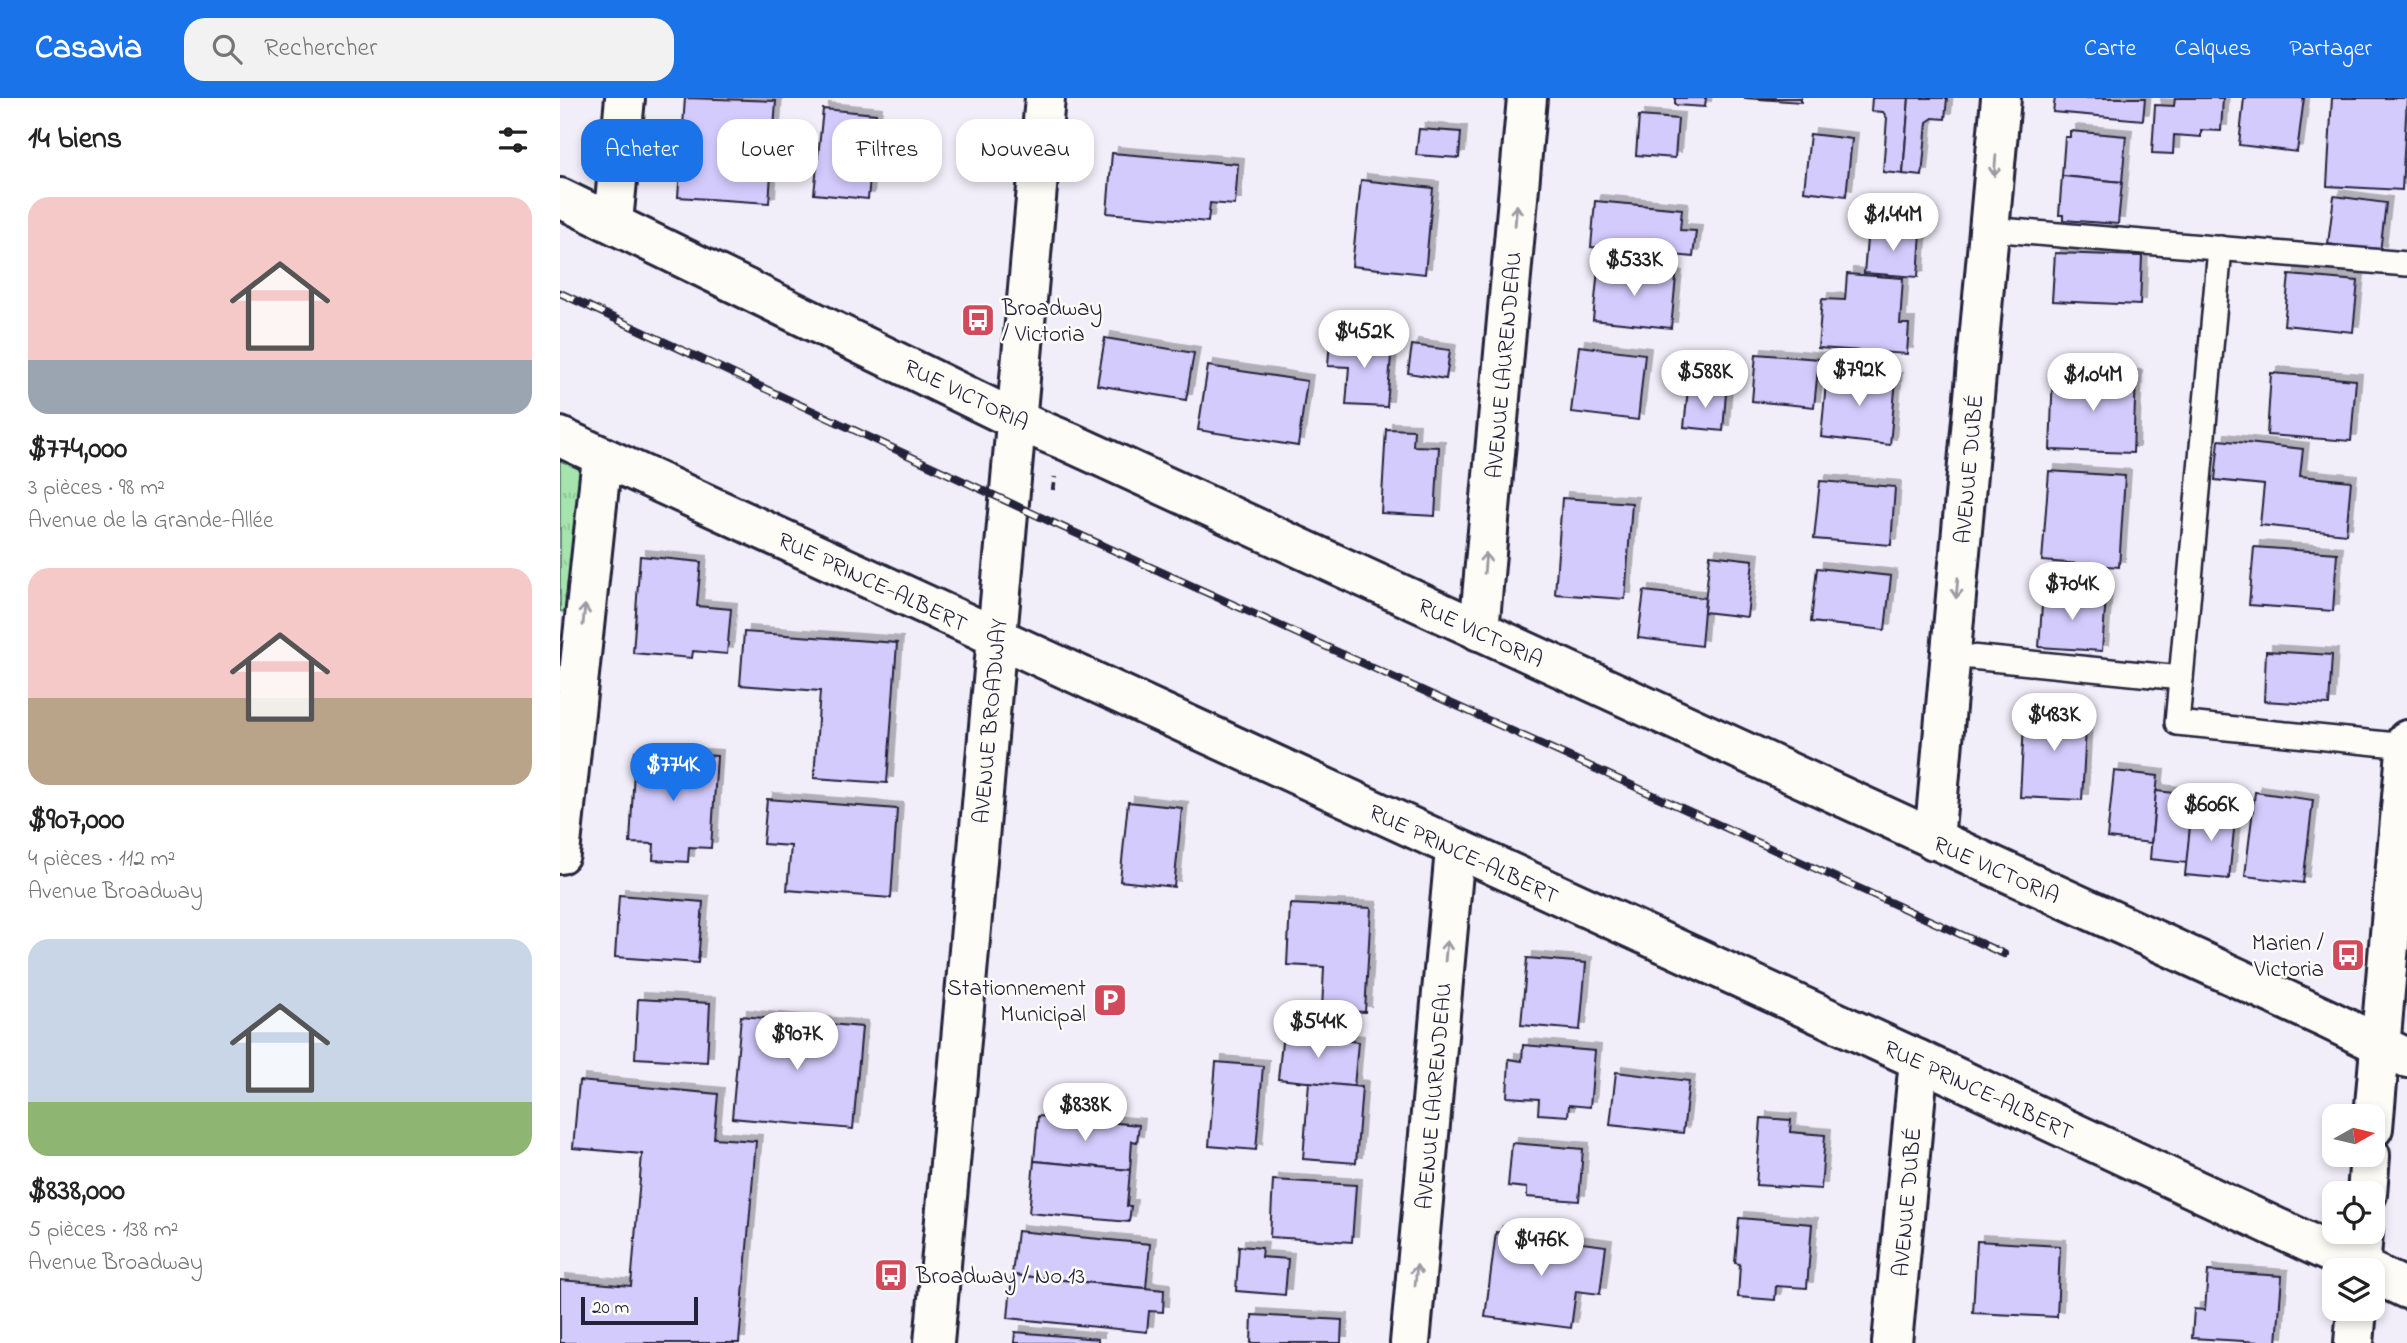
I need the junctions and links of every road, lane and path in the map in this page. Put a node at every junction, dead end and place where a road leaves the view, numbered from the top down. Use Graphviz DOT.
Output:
graph roads {
  1 [pos="625,98"];
  2 [pos="1045,98"];
  3 [pos="1527,98"];
  4 [pos="2001,98"];
  5 [pos="560,198"];
  6 [pos="613,222"];
  7 [pos="1989,229"];
  8 [pos="2220,248"];
  9 [pos="2407,264"];
  10 [pos="1016,420"];
  11 [pos="560,437"];
  12 [pos="602,457"];
  13 [pos="1479,631"];
  14 [pos="997,638"];
  15 [pos="1951,655"];
  16 [pos="2181,678"];
  17 [pos="2407,740"];
  18 [pos="2406,746"];
  19 [pos="1934,840"];
  20 [pos="1455,850"];
  21 [pos="560,854"];
  22 [pos="2393,1052"];
  23 [pos="1919,1060"];
  24 [pos="2379,1104"];
  25 [pos="2354,1258"];
  26 [pos="2385,1275"];
  27 [pos="2407,1289"];
  28 [pos="2356,1321"];
  29 [pos="934,1343"];
  30 [pos="1410,1343"];
  31 [pos="1892,1343"];
  32 [pos="2354,1343"];
  1 -- 6 [label="street"];
  2 -- 10 [label="street, AVENUE BROADWAY"];
  13 -- 3 [label="street, AVENUE LAURENDEAU, one-way"];
  4 -- 7 [label="street, AVENUE DUBÉ, one-way"];
  5 -- 6 [label="street, RUE VICTORIA"];
  6 -- 10 [label="street, RUE VICTORIA"];
  7 -- 8 [label="lane"];
  7 -- 15 [label="street, AVENUE DUBÉ, one-way"];
  8 -- 9 [label="lane"];
  8 -- 16 [label="lane"];
  10 -- 13 [label="street, RUE VICTORIA"];
  10 -- 14 [label="street, AVENUE BROADWAY"];
  11 -- 12 [label="street, RUE PRINCE-ALBERT"];
  12 -- 14 [label="street, RUE PRINCE-ALBERT"];
  21 -- 12 [label="street, one-way"];
  13 -- 19 [label="street, RUE VICTORIA"];
  14 -- 20 [label="street, RUE PRINCE-ALBERT"];
  14 -- 29 [label="street, AVENUE BROADWAY"];
  15 -- 16 [label="lane"];
  15 -- 19 [label="street, AVENUE DUBÉ"];
  16 -- 18 [label="lane"];
  17 -- 18 [label="street"];
  18 -- 22 [label="street"];
  19 -- 22 [label="street, RUE VICTORIA"];
  20 -- 23 [label="street, RUE PRINCE-ALBERT"];
  30 -- 20 [label="street, AVENUE LAURENDEAU, one-way"];
  22 -- 24 [label="street"];
  23 -- 25 [label="street, RUE PRINCE-ALBERT"];
  23 -- 31 [label="street, AVENUE DUBÉ"];
  26 -- 27 [label="street, RUE PRINCE-ALBERT"];
  28 -- 32 [label="street"];
}
